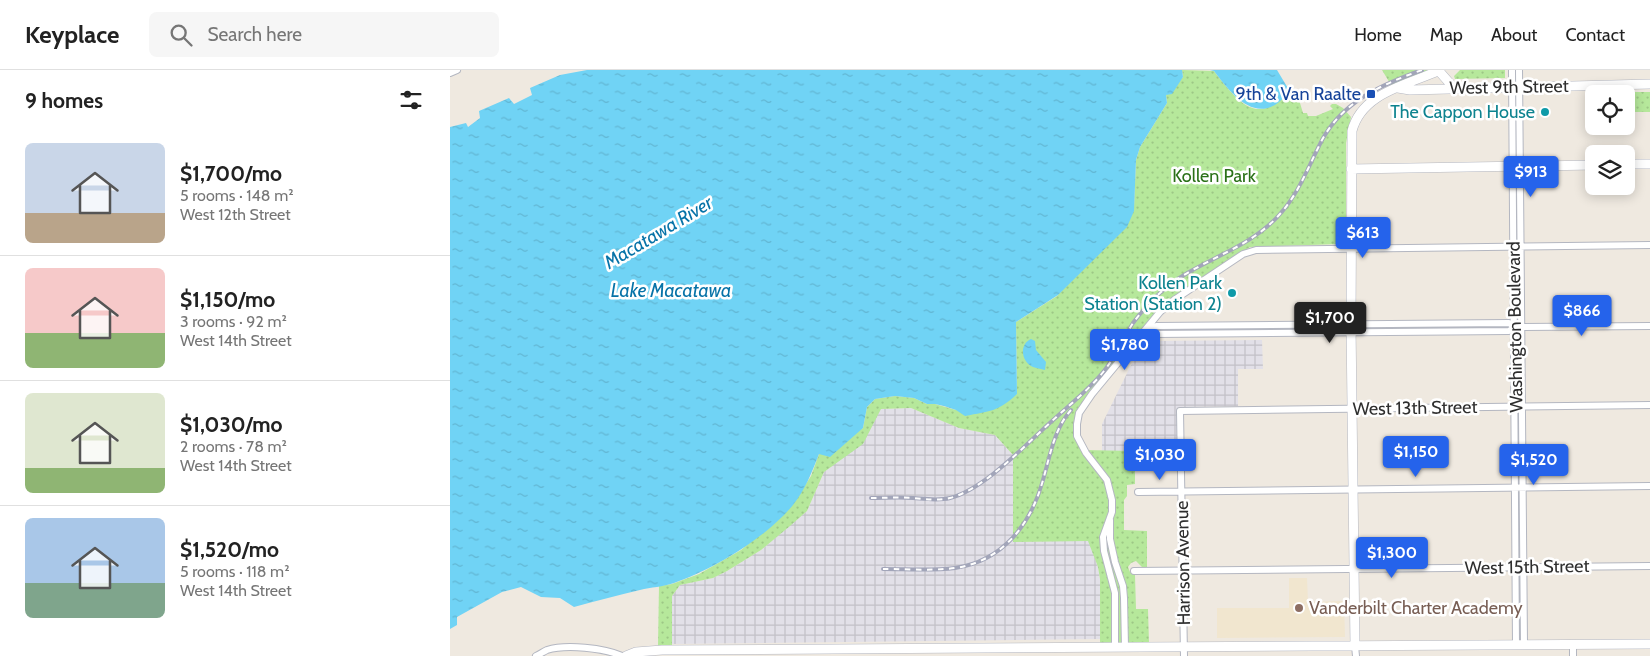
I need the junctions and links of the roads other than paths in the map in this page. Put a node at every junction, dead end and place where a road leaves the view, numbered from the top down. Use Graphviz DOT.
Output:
graph roads {
  1 [pos="458,70"];
  2 [pos="1512,70"];
  3 [pos="1519,70"];
  4 [pos="1444,72"];
  5 [pos="450,73"];
  6 [pos="1650,84"];
  7 [pos="1516,86"];
  8 [pos="1398,88"];
  9 [pos="1453,88"];
  10 [pos="1585,164"];
  11 [pos="1635,164"];
  12 [pos="1650,164"];
  13 [pos="1516,166"];
  14 [pos="1351,169"];
  15 [pos="1650,245"];
  16 [pos="1517,246"];
  17 [pos="1351,248"];
  18 [pos="1650,326"];
  19 [pos="1515,327"];
  20 [pos="1522,327"];
  21 [pos="1146,329"];
  22 [pos="1351,329"];
  23 [pos="1650,405"];
  24 [pos="1519,407"];
  25 [pos="1353,409"];
  26 [pos="1180,411"];
  27 [pos="1650,486"];
  28 [pos="1516,487"];
  29 [pos="1523,487"];
  30 [pos="1354,489"];
  31 [pos="1182,491"];
  32 [pos="1138,492"];
  33 [pos="1110,519"];
  34 [pos="1650,566"];
  35 [pos="1520,567"];
  36 [pos="1354,569"];
  37 [pos="1134,571"];
  38 [pos="1183,571"];
  39 [pos="1650,644"];
  40 [pos="1520,645"];
  41 [pos="1573,645"];
  42 [pos="1183,646"];
  43 [pos="1115,647"];
  44 [pos="1125,647"];
  45 [pos="1356,651"];
  46 [pos="928,652"];
  47 [pos="1019,652"];
  48 [pos="776,653"];
  49 [pos="536,656"];
  50 [pos="622,656"];
  51 [pos="626,656"];
  52 [pos="1184,656"];
  53 [pos="1573,656"];
  1 -- 5 [label="street"];
  2 -- 7 [label="street, Washington Boulevard"];
  3 -- 7 [label="street, Washington Boulevard"];
  4 -- 8 [label="street"];
  4 -- 9 [label="street"];
  6 -- 7 [label="street, West 9th Street"];
  7 -- 9 [label="street, West 9th Street"];
  7 -- 13 [label="street, Washington Boulevard"];
  8 -- 9 [label="street, West 9th Street"];
  8 -- 14 [label="street"];
  10 -- 13 [label="street"];
  11 -- 12 [label="street"];
  13 -- 14 [label="street"];
  13 -- 16 [label="street, Washington Boulevard"];
  14 -- 17 [label="street"];
  15 -- 16 [label="street"];
  16 -- 17 [label="street"];
  16 -- 19 [label="street, Washington Boulevard"];
  16 -- 20 [label="street, Washington Boulevard"];
  17 -- 21 [label="street"];
  17 -- 22 [label="street"];
  18 -- 20 [label="street"];
  19 -- 20 [label="street"];
  19 -- 22 [label="street"];
  19 -- 24 [label="street, Washington Boulevard"];
  20 -- 24 [label="street, Washington Boulevard"];
  21 -- 22 [label="street"];
  21 -- 33 [label="street"];
  22 -- 25 [label="street"];
  23 -- 24 [label="street, West 13th Street"];
  24 -- 25 [label="street, West 13th Street"];
  24 -- 28 [label="street, Washington Boulevard"];
  24 -- 29 [label="street, Washington Boulevard"];
  25 -- 26 [label="street, West 13th Street"];
  25 -- 30 [label="street"];
  26 -- 31 [label="street, Harrison Avenue"];
  27 -- 29 [label="street"];
  28 -- 29 [label="street"];
  28 -- 30 [label="street"];
  28 -- 35 [label="street, Washington Boulevard"];
  29 -- 35 [label="street, Washington Boulevard"];
  30 -- 31 [label="street"];
  30 -- 36 [label="street"];
  31 -- 32 [label="street"];
  31 -- 38 [label="street, Harrison Avenue"];
  33 -- 43 [label="street"];
  33 -- 44 [label="street"];
  34 -- 35 [label="street, West 15th Street"];
  35 -- 36 [label="street, West 15th Street"];
  35 -- 40 [label="street, Washington Boulevard"];
  36 -- 38 [label="street, West 15th Street"];
  36 -- 45 [label="street"];
  37 -- 38 [label="street, West 15th Street"];
  38 -- 42 [label="street, Harrison Avenue"];
  39 -- 41 [label="street"];
  40 -- 41 [label="street"];
  40 -- 45 [label="street"];
  41 -- 53 [label="street"];
  42 -- 44 [label="street"];
  42 -- 45 [label="street"];
  42 -- 52 [label="street, Harrison Avenue"];
  43 -- 44 [label="street"];
  43 -- 47 [label="street"];
  46 -- 47 [label="street"];
  46 -- 48 [label="street"];
  48 -- 51 [label="street"];
  49 -- 50 [label="street"];
}
